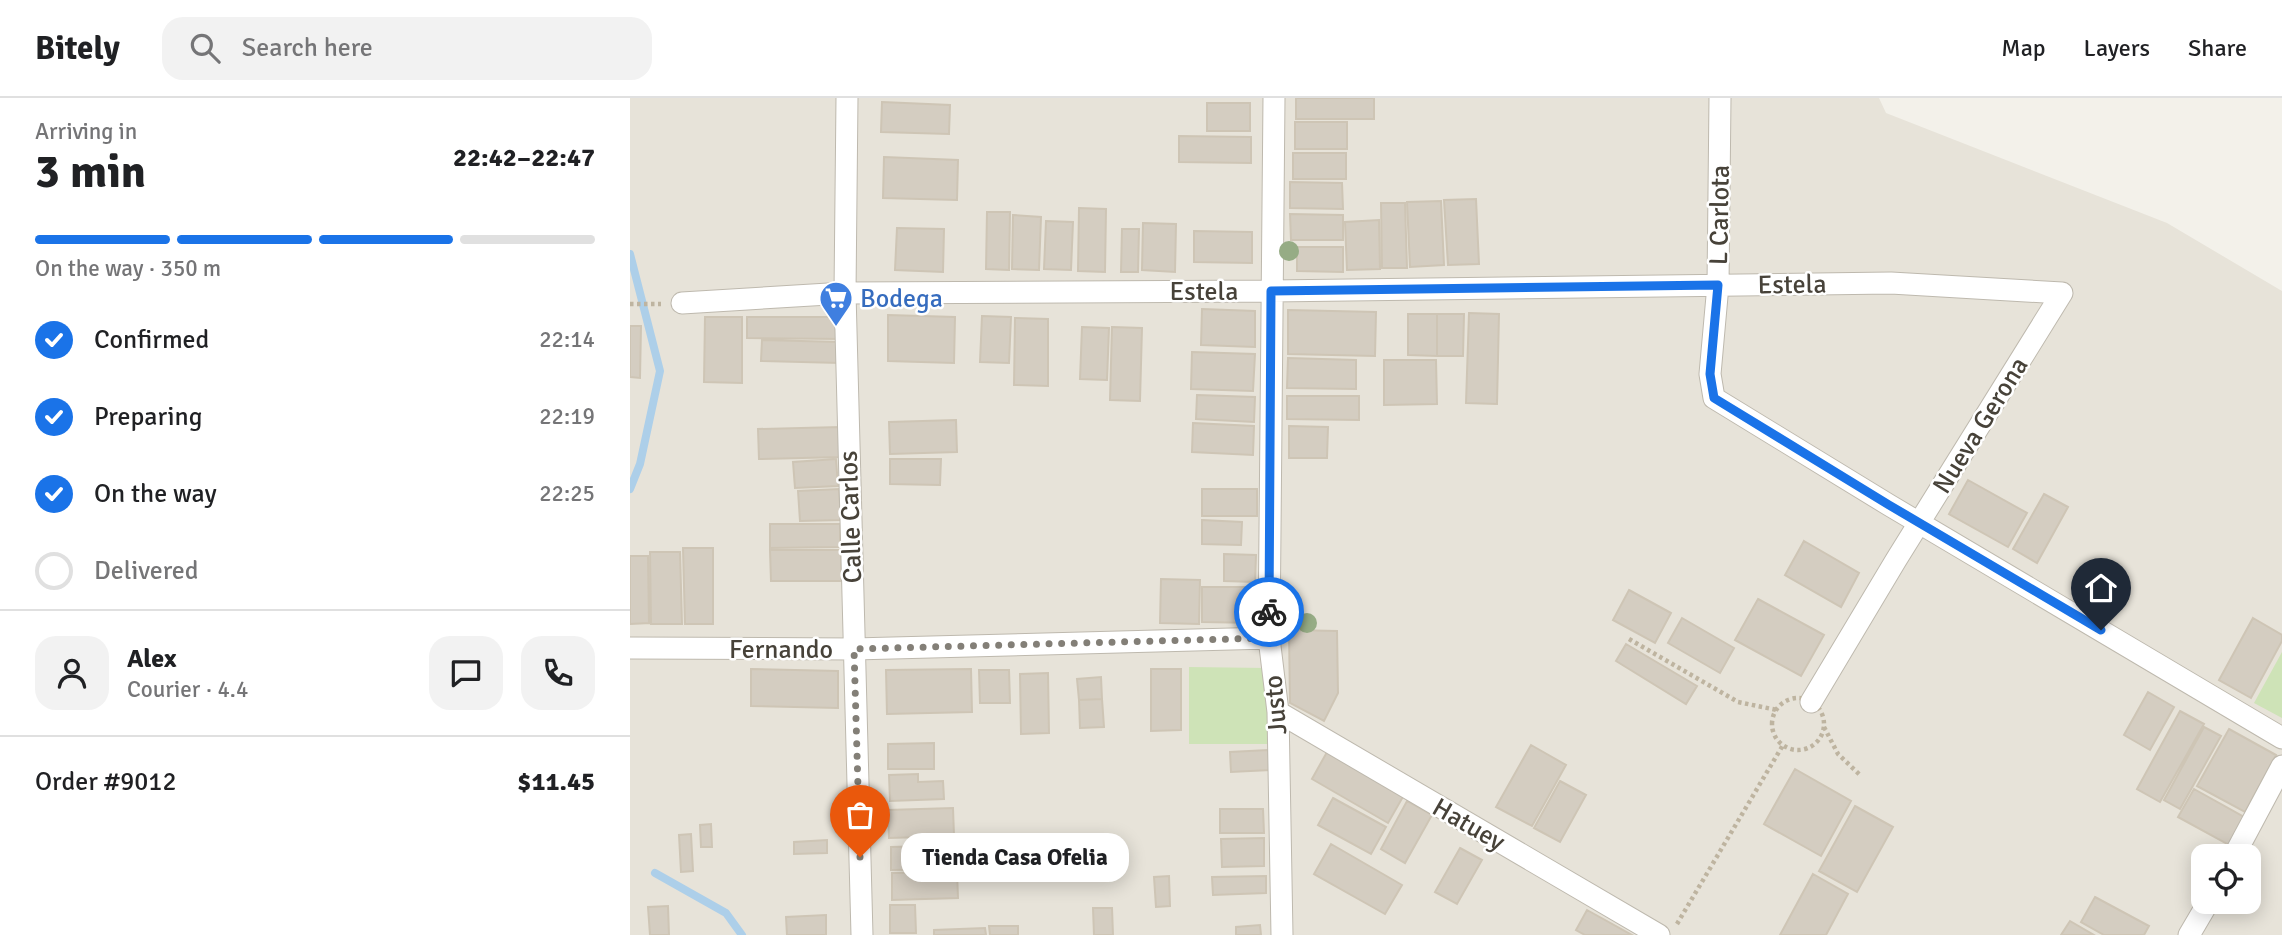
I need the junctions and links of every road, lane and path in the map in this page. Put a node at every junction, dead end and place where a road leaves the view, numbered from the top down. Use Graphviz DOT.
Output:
graph roads {
  1 [pos="847,98"];
  2 [pos="1274,98"];
  3 [pos="1720,98"];
  4 [pos="1718,285"];
  5 [pos="1271,291"];
  6 [pos="845,293"];
  7 [pos="2062,293"];
  8 [pos="682,303"];
  9 [pos="630,304"];
  10 [pos="651,304"];
  11 [pos="1920,522"];
  12 [pos="1269,638"];
  13 [pos="1629,639"];
  14 [pos="630,648"];
  15 [pos="854,649"];
  16 [pos="1811,702"];
  17 [pos="1777,710"];
  18 [pos="1278,712"];
  19 [pos="1823,726"];
  20 [pos="2282,738"];
  21 [pos="1783,745"];
  22 [pos="2282,766"];
  23 [pos="1860,775"];
  24 [pos="2240,844"];
  25 [pos="2201,914"];
  26 [pos="1668,932"];
  27 [pos="862,935"];
  28 [pos="1282,935"];
  29 [pos="2189,935"];
  1 -- 6 [label="street, Calle Carlos"];
  2 -- 5 [label="street, Justo"];
  3 -- 4 [label="street, L Carlota"];
  4 -- 5 [label="street, Estela"];
  4 -- 7 [label="street, Estela"];
  4 -- 11 [label="street, L Carlota"];
  5 -- 6 [label="street, Estela"];
  5 -- 12 [label="street, Justo"];
  6 -- 8 [label="street, Estela"];
  6 -- 15 [label="street, Calle Carlos"];
  7 -- 11 [label="street, Nueva Gerona"];
  9 -- 10 [label="path"];
  11 -- 16 [label="street, Nueva Gerona"];
  11 -- 20 [label="street"];
  12 -- 15 [label="street, Fernando"];
  12 -- 18 [label="street, Justo"];
  13 -- 17 [label="path"];
  14 -- 15 [label="street, Fernando"];
  15 -- 27 [label="street, Calle Carlos"];
  16 -- 17 [label="path"];
  16 -- 19 [label="path"];
  17 -- 21 [label="path"];
  18 -- 26 [label="street, Hatuey"];
  18 -- 28 [label="street, Justo"];
  19 -- 21 [label="path"];
  19 -- 23 [label="path"];
  21 -- 26 [label="path"];
  22 -- 24 [label="street"];
  25 -- 29 [label="street"];
}
